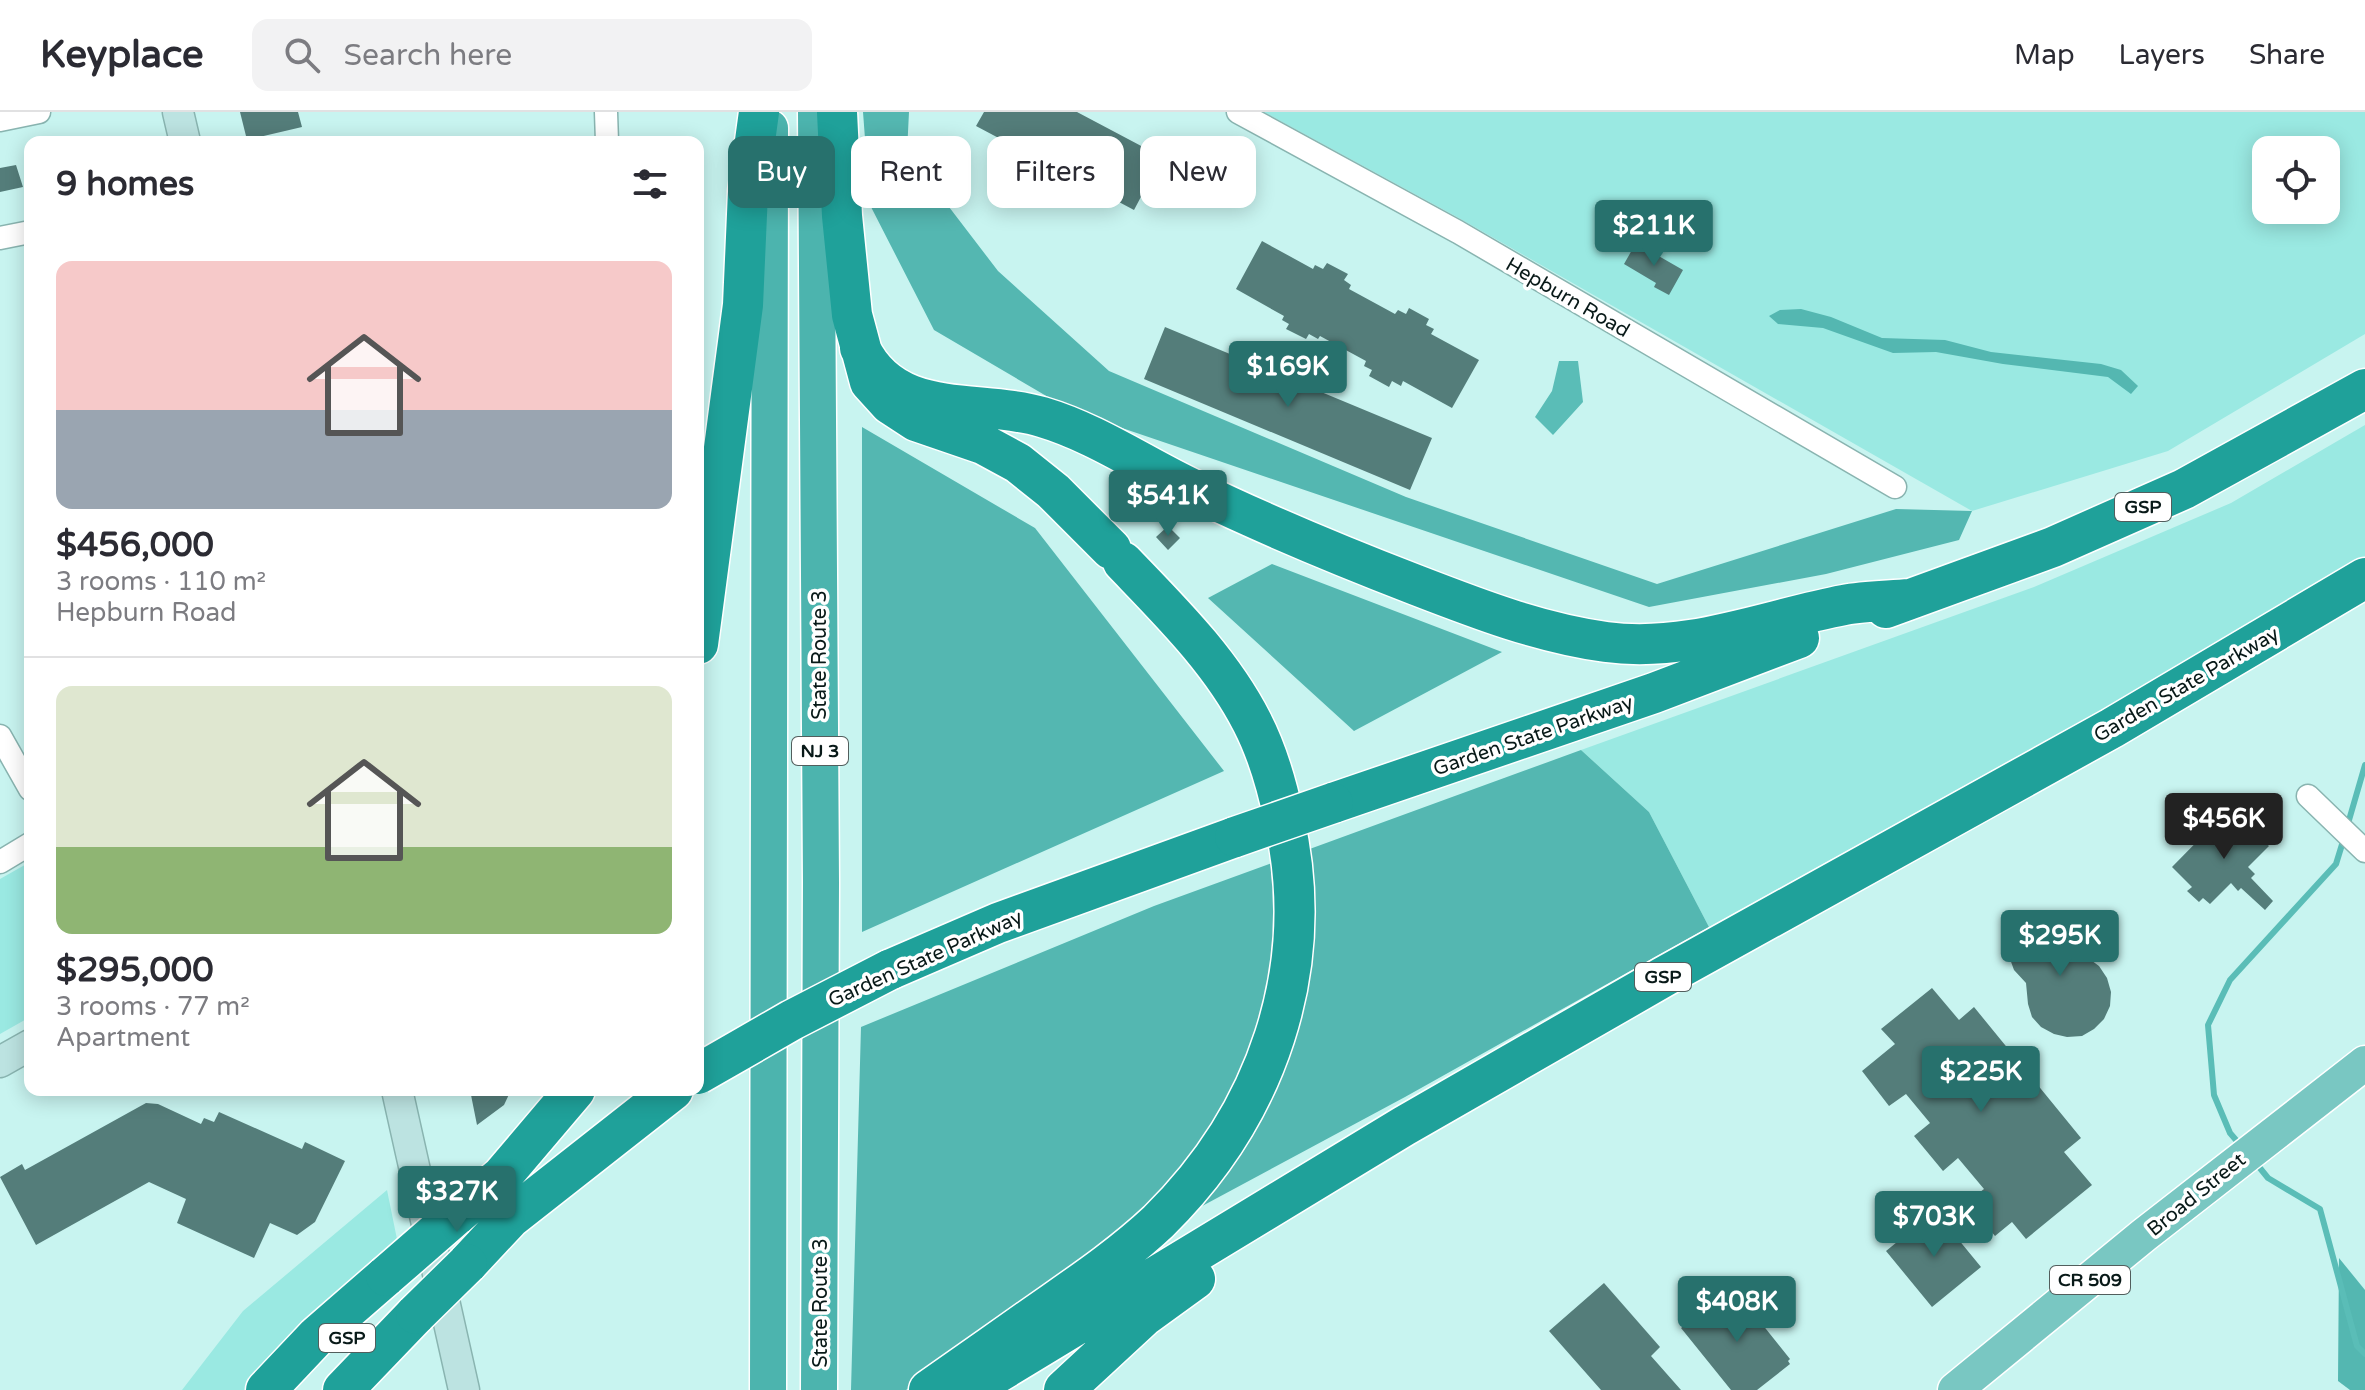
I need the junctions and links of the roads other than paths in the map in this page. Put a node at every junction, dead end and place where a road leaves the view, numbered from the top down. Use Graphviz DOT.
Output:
graph roads {
  1 [pos="39,112"];
  2 [pos="178,112"];
  3 [pos="606,112"];
  4 [pos="759,112"];
  5 [pos="770,112"];
  6 [pos="816,112"];
  7 [pos="837,112"];
  8 [pos="1238,112"];
  9 [pos="0,120"];
  10 [pos="184,136"];
  11 [pos="607,136"];
  12 [pos="24,233"];
  13 [pos="0,238"];
  14 [pos="860,348"];
  15 [pos="2365,389"];
  16 [pos="1895,487"];
  17 [pos="2365,578"];
  18 [pos="704,599"];
  19 [pos="1910,599"];
  20 [pos="0,736"];
  21 [pos="24,778"];
  22 [pos="2308,796"];
  23 [pos="2353,840"];
  24 [pos="24,848"];
  25 [pos="0,862"];
  26 [pos="24,1048"];
  27 [pos="0,1062"];
  28 [pos="2365,1063"];
  29 [pos="704,1071"];
  30 [pos="398,1096"];
  31 [pos="570,1096"];
  32 [pos="664,1096"];
  33 [pos="1452,1098"];
  34 [pos="461,1241"];
  35 [pos="404,1293"];
  36 [pos="266,1390"];
  37 [pos="285,1390"];
  38 [pos="343,1390"];
  39 [pos="464,1390"];
  40 [pos="768,1390"];
  41 [pos="819,1390"];
  42 [pos="929,1390"];
  43 [pos="969,1390"];
  44 [pos="1064,1390"];
  45 [pos="1955,1390"];
  1 -- 9 [label="street"];
  2 -- 10 [label="main road"];
  3 -- 11 [label="street"];
  4 -- 18 [label="highway"];
  5 -- 40 [label="highway, NJ 3"];
  6 -- 41 [label="highway, State Route 3 / NJ 3"];
  7 -- 14 [label="highway"];
  8 -- 16 [label="street, Hepburn Road"];
  12 -- 13 [label="street"];
  14 -- 19 [label="highway"];
  14 -- 42 [label="highway"];
  15 -- 19 [label="highway, Garden State Parkway / GSP"];
  17 -- 33 [label="highway, Garden State Parkway / GSP"];
  19 -- 29 [label="highway, Garden State Parkway / GSP, bridge"];
  20 -- 21 [label="street"];
  22 -- 23 [label="street"];
  24 -- 25 [label="street"];
  26 -- 27 [label="main road"];
  28 -- 45 [label="main road, Broad Street / CR 509"];
  30 -- 39 [label="main road"];
  31 -- 34 [label="highway"];
  32 -- 34 [label="highway, GSP"];
  33 -- 43 [label="highway, Garden State Parkway / GSP"];
  33 -- 44 [label="highway"];
  34 -- 35 [label="highway, GSP"];
  35 -- 36 [label="highway"];
  35 -- 37 [label="highway, GSP"];
  35 -- 38 [label="highway"];
}
